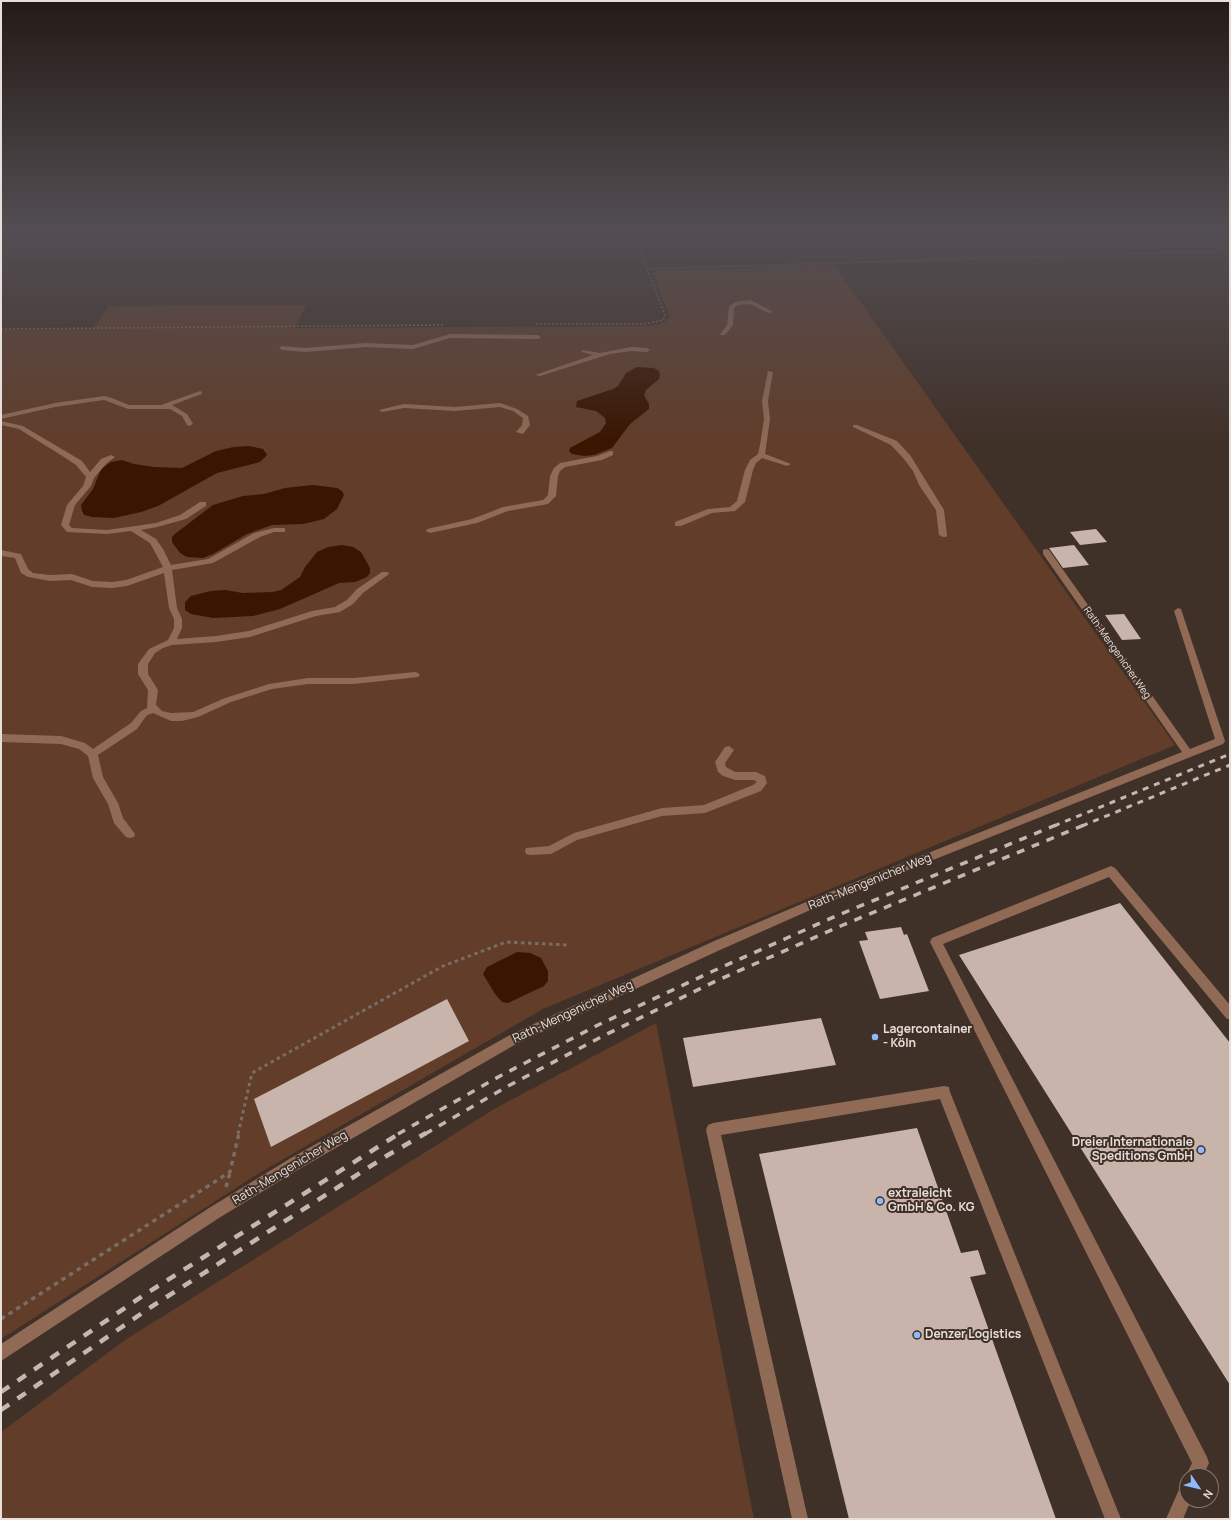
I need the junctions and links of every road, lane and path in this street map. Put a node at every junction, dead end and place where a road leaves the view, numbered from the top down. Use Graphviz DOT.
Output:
graph roads {
  1 [pos="660,302"];
  2 [pos="770,312"];
  3 [pos="663,320"];
  4 [pos="337,326"];
  5 [pos="1,329"];
  6 [pos="723,334"];
  7 [pos="538,337"];
  8 [pos="282,348"];
  9 [pos="648,350"];
  10 [pos="584,351"];
  11 [pos="598,354"];
  12 [pos="770,372"];
  13 [pos="538,375"];
  14 [pos="200,393"];
  15 [pos="164,406"];
  16 [pos="382,410"];
  17 [pos="1,417"];
  18 [pos="1,423"];
  19 [pos="189,424"];
  20 [pos="855,426"];
  21 [pos="520,432"];
  22 [pos="610,453"];
  23 [pos="761,455"];
  24 [pos="111,457"];
  25 [pos="787,464"];
  26 [pos="90,477"];
  27 [pos="203,504"];
  28 [pos="678,524"];
  29 [pos="130,527"];
  30 [pos="282,530"];
  31 [pos="430,531"];
  32 [pos="943,536"];
  33 [pos="1046,552"];
  34 [pos="1,553"];
  35 [pos="168,568"];
  36 [pos="385,574"];
  37 [pos="1178,611"];
  38 [pos="171,642"];
  39 [pos="415,675"];
  40 [pos="153,709"];
  41 [pos="1,738"];
  42 [pos="729,750"];
  43 [pos="1188,753"];
  44 [pos="93,754"];
  45 [pos="130,834"];
  46 [pos="530,851"];
  47 [pos="569,945"];
  48 [pos="1230,1014"];
  49 [pos="1,1319"];
  50 [pos="1,1353"];
  51 [pos="1198,1468"];
  52 [pos="1179,1508"];
  53 [pos="800,1519"];
  54 [pos="1113,1519"];
  55 [pos="1174,1519"];
  1 -- 3 [label="path"];
  2 -- 6 [label="street"];
  4 -- 5 [label="path"];
  7 -- 8 [label="street"];
  9 -- 11 [label="street"];
  10 -- 11 [label="street"];
  11 -- 13 [label="street"];
  12 -- 23 [label="street"];
  14 -- 15 [label="street"];
  15 -- 17 [label="street"];
  15 -- 19 [label="street"];
  16 -- 21 [label="street"];
  18 -- 26 [label="street"];
  20 -- 32 [label="street"];
  22 -- 31 [label="street"];
  23 -- 25 [label="street"];
  23 -- 28 [label="street"];
  24 -- 26 [label="street"];
  26 -- 29 [label="street"];
  27 -- 29 [label="street"];
  29 -- 35 [label="street"];
  30 -- 35 [label="street"];
  33 -- 43 [label="street, Rath-Mengenicher Weg"];
  34 -- 35 [label="street"];
  35 -- 38 [label="street"];
  36 -- 38 [label="street"];
  37 -- 43 [label="street, Rath-Mengenicher Weg"];
  38 -- 40 [label="street"];
  39 -- 40 [label="street"];
  40 -- 44 [label="street"];
  41 -- 44 [label="street"];
  42 -- 46 [label="street"];
  43 -- 50 [label="street, Rath-Mengenicher Weg"];
  44 -- 45 [label="street"];
  47 -- 49 [label="path"];
  48 -- 51 [label="street"];
  52 -- 55 [label="street"];
  53 -- 54 [label="street"];
}
